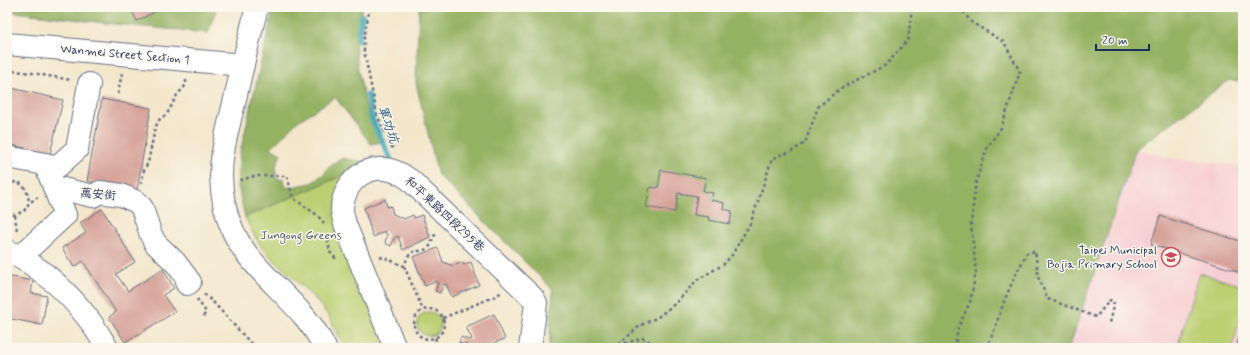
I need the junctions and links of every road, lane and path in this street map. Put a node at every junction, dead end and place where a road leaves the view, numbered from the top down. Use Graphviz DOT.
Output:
graph roads {
  1 [pos="256,7"];
  2 [pos="370,7"];
  3 [pos="912,7"];
  4 [pos="960,7"];
  5 [pos="7,44"];
  6 [pos="243,65"];
  7 [pos="7,70"];
  8 [pos="186,73"];
  9 [pos="89,84"];
  10 [pos="7,157"];
  11 [pos="45,164"];
  12 [pos="402,174"];
  13 [pos="255,176"];
  14 [pos="7,184"];
  15 [pos="54,187"];
  16 [pos="137,202"];
  17 [pos="7,213"];
  18 [pos="452,220"];
  19 [pos="324,224"];
  20 [pos="326,230"];
  21 [pos="327,237"];
  22 [pos="13,253"];
  23 [pos="362,266"];
  24 [pos="404,266"];
  25 [pos="513,279"];
  26 [pos="188,283"];
  27 [pos="423,310"];
  28 [pos="443,318"];
  29 [pos="1109,323"];
  30 [pos="434,338"];
  31 [pos="617,345"];
  32 [pos="107,348"];
  33 [pos="255,348"];
  34 [pos="325,348"];
  35 [pos="395,348"];
  36 [pos="439,348"];
  37 [pos="530,348"];
  38 [pos="614,348"];
  39 [pos="660,348"];
  40 [pos="710,348"];
  41 [pos="742,348"];
  42 [pos="955,348"];
  43 [pos="986,348"];
  1 -- 6 [label="street"];
  2 -- 12 [label="path"];
  3 -- 31 [label="path"];
  4 -- 42 [label="path"];
  5 -- 6 [label="street, Wanmei Street Section 1"];
  6 -- 34 [label="street"];
  7 -- 9 [label="path"];
  8 -- 16 [label="path"];
  9 -- 11 [label="street"];
  10 -- 11 [label="street"];
  11 -- 15 [label="street"];
  12 -- 18 [label="street, 和平東路四段295巷"];
  12 -- 23 [label="street, 和平東路四段295巷"];
  13 -- 19 [label="path"];
  14 -- 17 [label="path"];
  15 -- 16 [label="street, 萬安街"];
  15 -- 22 [label="street"];
  16 -- 26 [label="street"];
  18 -- 24 [label="path"];
  18 -- 25 [label="street, 和平東路四段295巷"];
  20 -- 21 [label="path"];
  22 -- 32 [label="street"];
  23 -- 24 [label="path"];
  23 -- 35 [label="street, 和平東路四段295巷"];
  24 -- 27 [label="path"];
  25 -- 28 [label="path"];
  25 -- 37 [label="street, 和平東路四段295巷"];
  26 -- 33 [label="path"];
  27 -- 28 [label="path"];
  27 -- 30 [label="path"];
  28 -- 30 [label="path"];
  29 -- 43 [label="path"];
  30 -- 36 [label="path"];
  31 -- 38 [label="path"];
  31 -- 39 [label="path"];
  40 -- 41 [label="path"];
}
